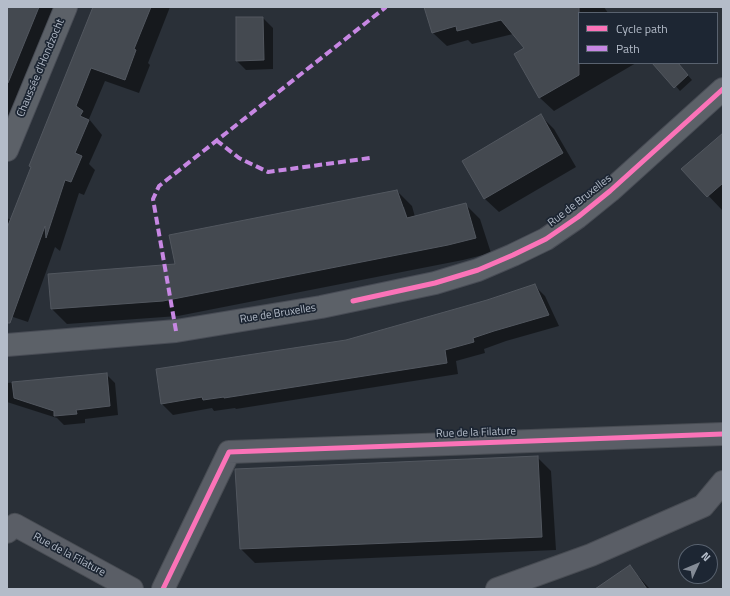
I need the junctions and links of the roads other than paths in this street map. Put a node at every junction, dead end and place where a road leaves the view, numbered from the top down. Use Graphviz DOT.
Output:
graph roads {
  1 [pos="66,7"];
  2 [pos="723,89"];
  3 [pos="7,150"];
  4 [pos="7,345"];
  5 [pos="723,434"];
  6 [pos="723,482"];
  7 [pos="7,532"];
  8 [pos="132,589"];
  9 [pos="163,589"];
  10 [pos="496,589"];
  1 -- 3 [label="main road, Chaussée d'Hondzocht"];
  2 -- 4 [label="main road, Rue de Bruxelles"];
  5 -- 9 [label="street, Rue de la Filature"];
  6 -- 10 [label="street"];
  7 -- 8 [label="street, Rue de la Filature"];
}
